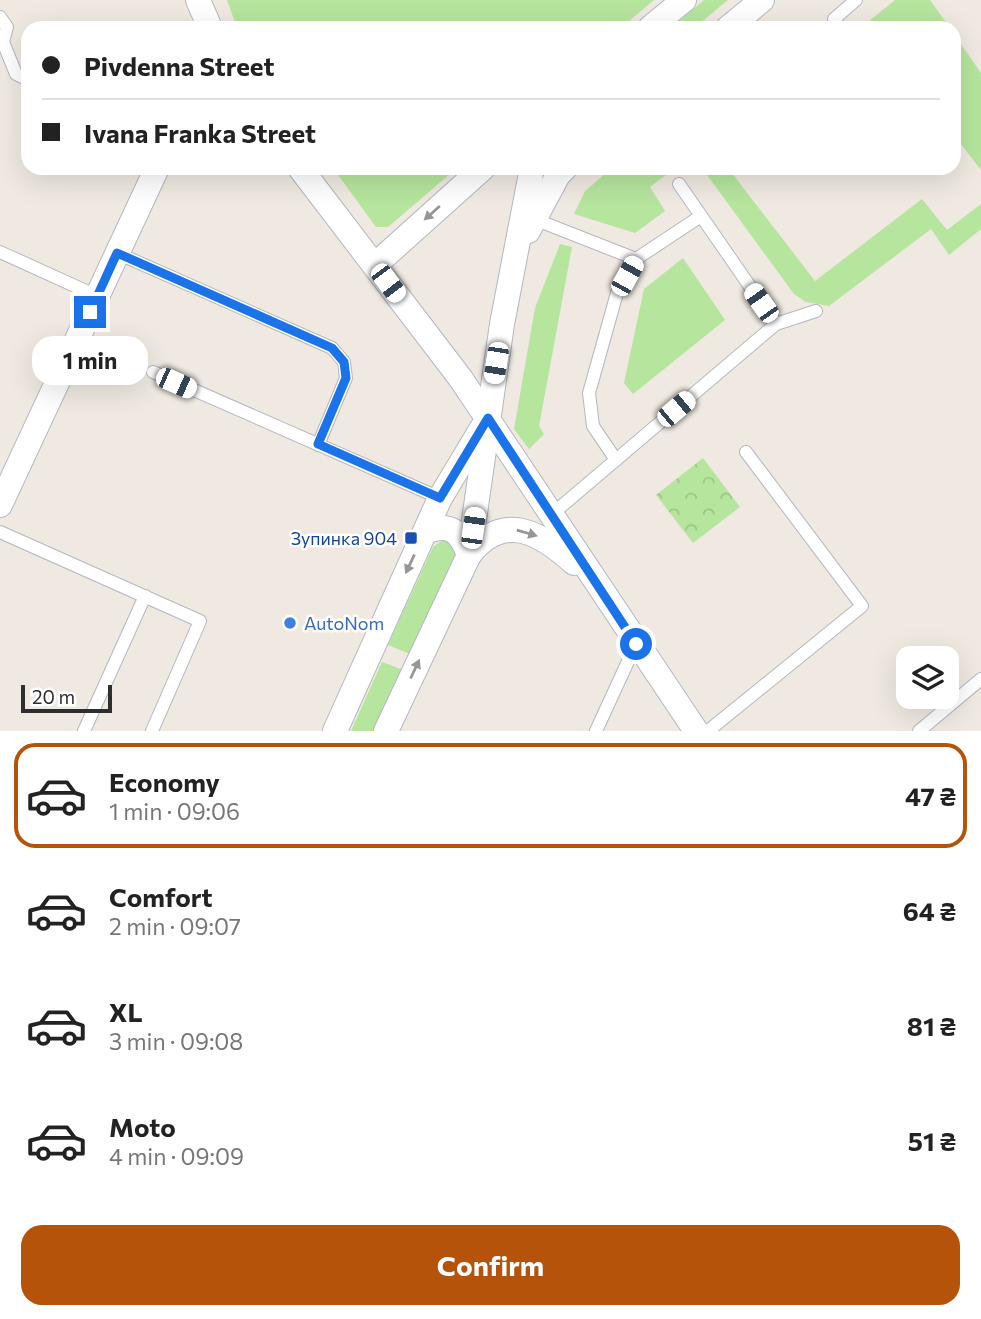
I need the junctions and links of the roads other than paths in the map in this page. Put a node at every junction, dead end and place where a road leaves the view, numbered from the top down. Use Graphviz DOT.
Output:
graph roads {
  1 [pos="198,0"];
  2 [pos="684,0"];
  3 [pos="762,0"];
  4 [pos="856,0"];
  5 [pos="0,17"];
  6 [pos="207,21"];
  7 [pos="658,21"];
  8 [pos="736,21"];
  9 [pos="835,21"];
  10 [pos="1,41"];
  11 [pos="21,76"];
  12 [pos="154,175"];
  13 [pos="305,175"];
  14 [pos="475,175"];
  15 [pos="531,175"];
  16 [pos="561,175"];
  17 [pos="679,184"];
  18 [pos="701,216"];
  19 [pos="534,219"];
  20 [pos="519,247"];
  21 [pos="0,252"];
  22 [pos="117,253"];
  23 [pos="636,259"];
  24 [pos="375,265"];
  25 [pos="97,296"];
  26 [pos="816,312"];
  27 [pos="776,324"];
  28 [pos="153,372"];
  29 [pos="488,418"];
  30 [pos="318,444"];
  31 [pos="746,452"];
  32 [pos="616,460"];
  33 [pos="440,498"];
  34 [pos="0,505"];
  35 [pos="551,515"];
  36 [pos="0,532"];
  37 [pos="425,532"];
  38 [pos="469,555"];
  39 [pos="594,582"];
  40 [pos="145,596"];
  41 [pos="636,644"];
  42 [pos="981,679"];
  43 [pos="84,731"];
  44 [pos="152,731"];
  45 [pos="335,731"];
  46 [pos="386,731"];
  47 [pos="596,731"];
  48 [pos="696,731"];
  49 [pos="708,731"];
  50 [pos="919,731"];
  1 -- 6 [label="street"];
  2 -- 7 [label="street"];
  3 -- 8 [label="street"];
  4 -- 9 [label="lane"];
  5 -- 10 [label="lane"];
  10 -- 11 [label="lane"];
  12 -- 22 [label="street"];
  13 -- 24 [label="street"];
  14 -- 24 [label="street, one-way"];
  15 -- 20 [label="street"];
  16 -- 19 [label="street"];
  17 -- 18 [label="lane"];
  18 -- 23 [label="lane"];
  18 -- 27 [label="lane"];
  19 -- 20 [label="street"];
  19 -- 23 [label="lane"];
  20 -- 29 [label="street"];
  21 -- 25 [label="lane"];
  22 -- 25 [label="street"];
  22 -- 30 [label="lane"];
  23 -- 32 [label="lane"];
  24 -- 29 [label="street"];
  25 -- 34 [label="street"];
  26 -- 27 [label="lane"];
  27 -- 32 [label="lane"];
  28 -- 30 [label="lane"];
  29 -- 33 [label="street"];
  29 -- 35 [label="street"];
  29 -- 38 [label="street"];
  30 -- 33 [label="lane"];
  31 -- 49 [label="lane"];
  32 -- 35 [label="lane"];
  33 -- 37 [label="street"];
  35 -- 39 [label="street"];
  36 -- 40 [label="lane"];
  37 -- 38 [label="street"];
  37 -- 45 [label="street, one-way"];
  38 -- 39 [label="street, one-way"];
  46 -- 38 [label="street, one-way"];
  39 -- 41 [label="street"];
  40 -- 43 [label="lane"];
  40 -- 44 [label="lane"];
  41 -- 47 [label="lane"];
  41 -- 48 [label="street"];
  42 -- 50 [label="lane"];
}
